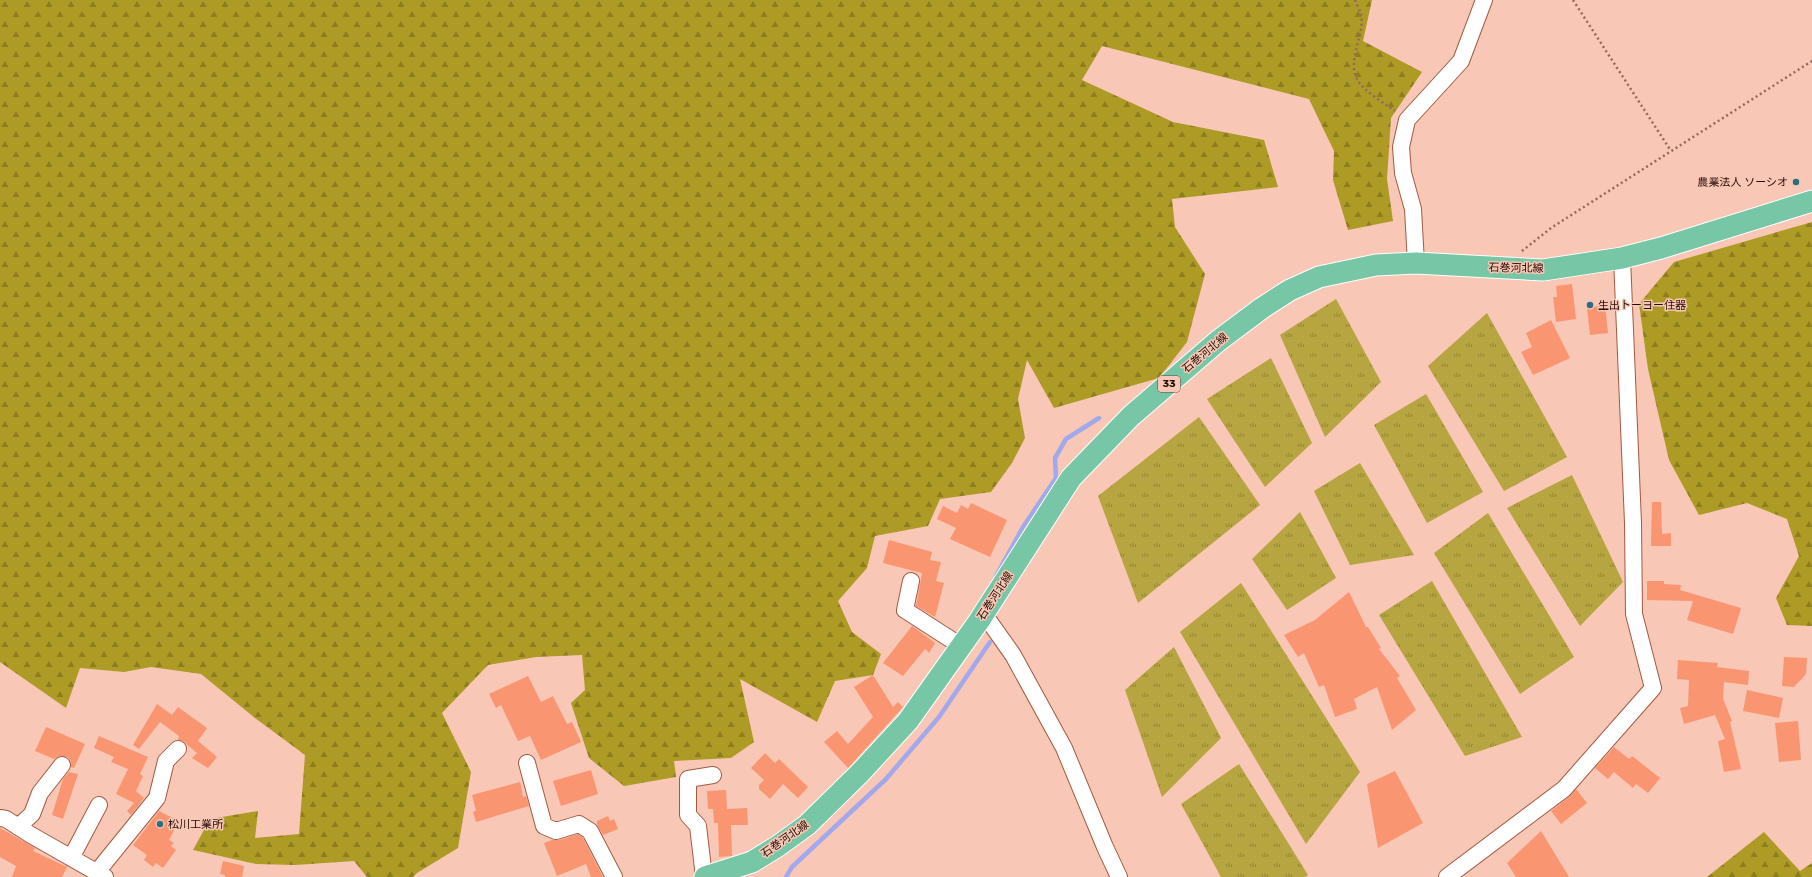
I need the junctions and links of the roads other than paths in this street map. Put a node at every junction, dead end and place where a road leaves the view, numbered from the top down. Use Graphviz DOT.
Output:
graph roads {
  1 [pos="1484,0"];
  2 [pos="1812,201"];
  3 [pos="1622,258"];
  4 [pos="1416,263"];
  5 [pos="911,581"];
  6 [pos="984,614"];
  7 [pos="961,646"];
  8 [pos="178,749"];
  9 [pos="527,763"];
  10 [pos="62,765"];
  11 [pos="713,775"];
  12 [pos="99,806"];
  13 [pos="0,818"];
  14 [pos="18,827"];
  15 [pos="71,858"];
  16 [pos="101,875"];
  17 [pos="614,877"];
  18 [pos="705,877"];
  19 [pos="1119,877"];
  20 [pos="1447,877"];
  1 -- 4 [label="street"];
  2 -- 3 [label="main road, 石巻河北線 / 33"];
  3 -- 4 [label="main road, 石巻河北線 / 33"];
  3 -- 20 [label="street"];
  4 -- 6 [label="main road, 石巻河北線 / 33"];
  5 -- 7 [label="street"];
  6 -- 7 [label="main road, 石巻河北線 / 33"];
  6 -- 19 [label="street"];
  7 -- 18 [label="main road, 石巻河北線 / 33"];
  8 -- 16 [label="street"];
  9 -- 17 [label="street"];
  10 -- 14 [label="street"];
  11 -- 18 [label="street"];
  12 -- 15 [label="street"];
  13 -- 14 [label="street"];
  14 -- 15 [label="street"];
  15 -- 16 [label="street"];
}
